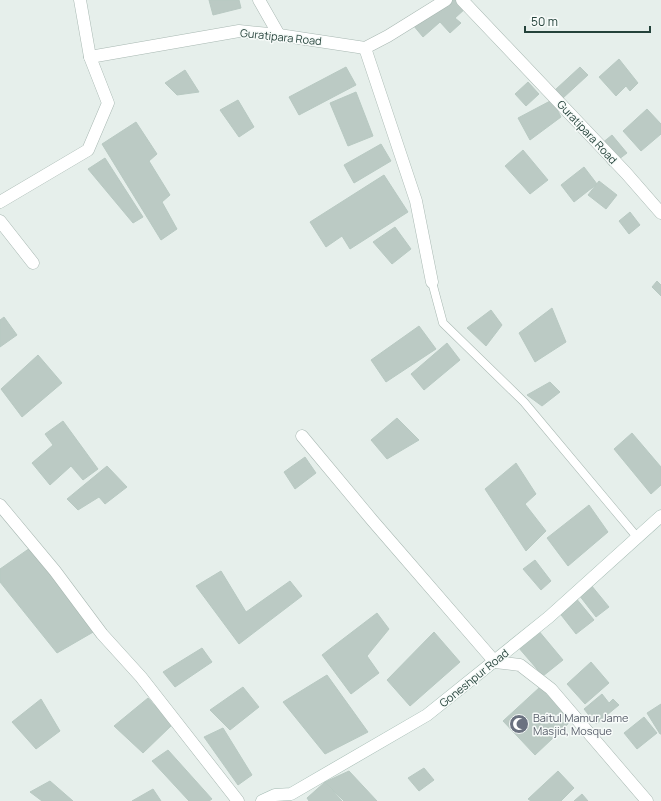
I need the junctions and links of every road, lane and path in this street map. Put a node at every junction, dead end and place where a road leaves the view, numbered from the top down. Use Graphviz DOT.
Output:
graph roads {
  1 [pos="80,0"];
  2 [pos="259,0"];
  3 [pos="446,0"];
  4 [pos="462,0"];
  5 [pos="278,35"];
  6 [pos="365,48"];
  7 [pos="90,57"];
  8 [pos="0,202"];
  9 [pos="661,213"];
  10 [pos="0,221"];
  11 [pos="33,263"];
  12 [pos="432,282"];
  13 [pos="302,436"];
  14 [pos="0,505"];
  15 [pos="661,516"];
  16 [pos="636,537"];
  17 [pos="495,662"];
  18 [pos="293,797"];
  19 [pos="238,801"];
  20 [pos="262,801"];
  21 [pos="647,801"];
  1 -- 7 [label="street"];
  2 -- 5 [label="street"];
  3 -- 6 [label="street"];
  4 -- 9 [label="street, Guratipara Road"];
  5 -- 6 [label="street, Guratipara Road"];
  5 -- 7 [label="street, Guratipara Road"];
  6 -- 12 [label="street"];
  7 -- 8 [label="street"];
  10 -- 11 [label="street"];
  12 -- 16 [label="lane"];
  13 -- 17 [label="street"];
  14 -- 19 [label="street"];
  15 -- 16 [label="street, Goneshpur Road"];
  16 -- 17 [label="street, Goneshpur Road"];
  17 -- 18 [label="street, Goneshpur Road"];
  17 -- 21 [label="street"];
  18 -- 20 [label="street, Goneshpur Road"];
}
